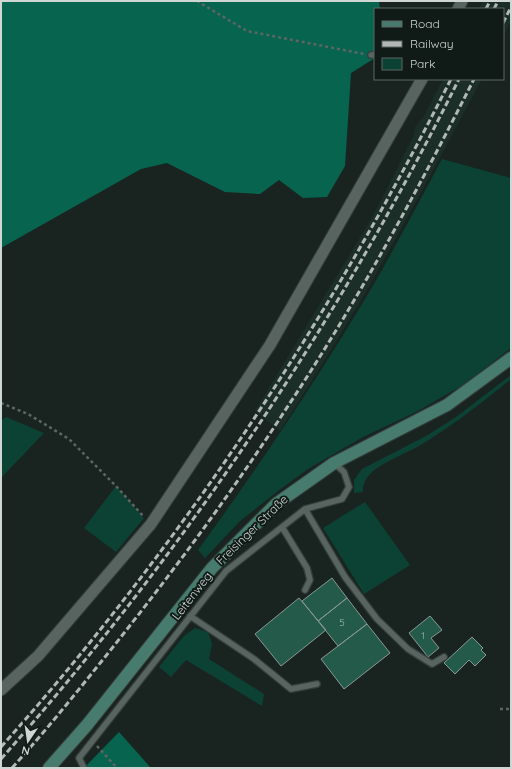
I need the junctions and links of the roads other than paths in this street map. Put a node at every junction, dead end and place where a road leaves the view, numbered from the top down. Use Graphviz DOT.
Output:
graph roads {
  1 [pos="421,80"];
  2 [pos="511,358"];
  3 [pos="334,463"];
  4 [pos="305,509"];
  5 [pos="282,527"];
  6 [pos="305,590"];
  7 [pos="190,616"];
  8 [pos="444,657"];
  9 [pos="317,684"];
  10 [pos="1,690"];
  11 [pos="49,768"];
  12 [pos="84,768"];
  1 -- 10 [label="street"];
  2 -- 3 [label="main road, Freisinger Straße"];
  3 -- 4 [label="lane, Leitenweg"];
  3 -- 11 [label="main road, Freisinger Straße"];
  4 -- 5 [label="lane, Leitenweg"];
  4 -- 8 [label="lane"];
  5 -- 6 [label="lane"];
  5 -- 7 [label="lane, Leitenweg"];
  7 -- 9 [label="lane"];
  7 -- 12 [label="lane, Leitenweg"];
}
